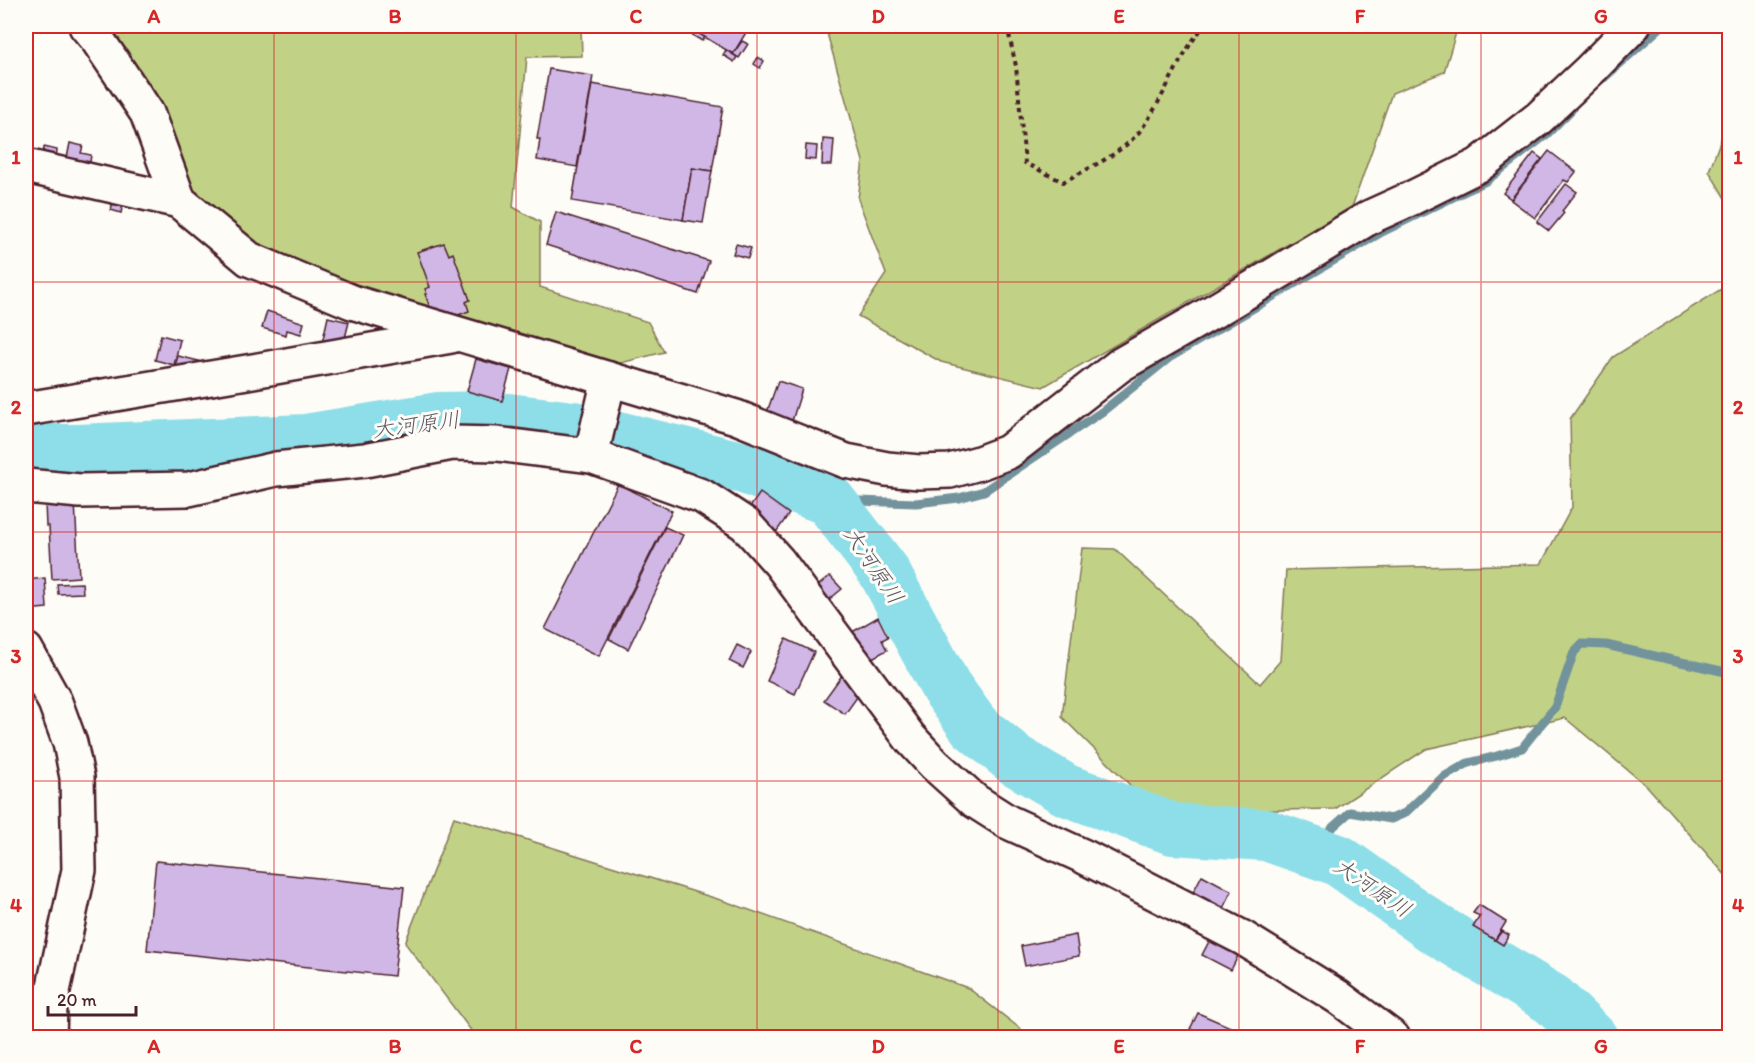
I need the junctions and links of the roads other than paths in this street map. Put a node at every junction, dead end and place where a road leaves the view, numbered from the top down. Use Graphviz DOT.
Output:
graph roads {
  1 [pos="86,26"];
  2 [pos="1633,26"];
  3 [pos="26,166"];
  4 [pos="179,201"];
  5 [pos="459,334"];
  6 [pos="609,379"];
  7 [pos="26,409"];
  8 [pos="596,437"];
  9 [pos="26,486"];
  10 [pos="26,650"];
  11 [pos="49,1038"];
  12 [pos="1393,1038"];
  1 -- 4 [label="street"];
  2 -- 6 [label="street"];
  3 -- 4 [label="street"];
  4 -- 5 [label="street"];
  5 -- 6 [label="street"];
  5 -- 7 [label="street"];
  6 -- 8 [label="street"];
  8 -- 9 [label="street"];
  8 -- 12 [label="street"];
  10 -- 11 [label="street"];
}
